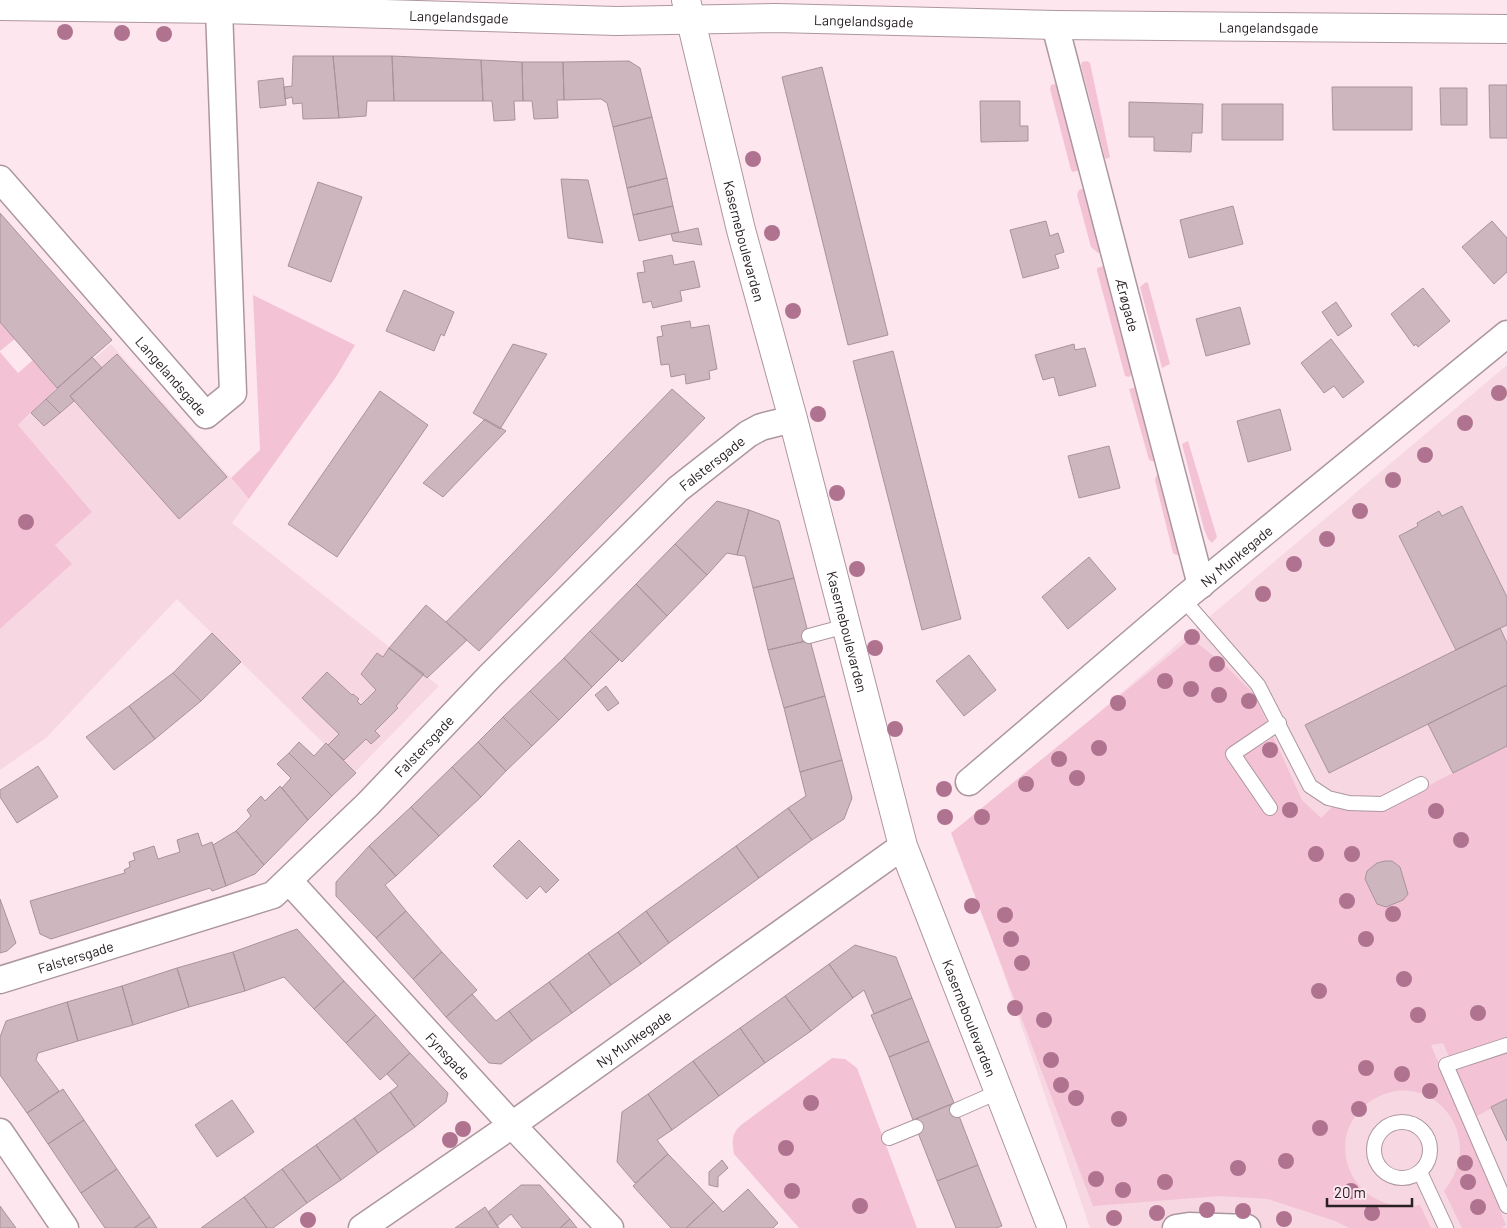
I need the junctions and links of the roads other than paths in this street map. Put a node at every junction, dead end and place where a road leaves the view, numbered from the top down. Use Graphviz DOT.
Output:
graph roads {
  1 [pos="0,6"];
  2 [pos="692,7"];
  3 [pos="219,9"];
  4 [pos="1055,25"];
  5 [pos="1507,29"];
  6 [pos="0,179"];
  7 [pos="1507,334"];
  8 [pos="793,419"];
  9 [pos="1192,592"];
  10 [pos="846,626"];
  11 [pos="809,636"];
  12 [pos="1279,723"];
  13 [pos="969,782"];
  14 [pos="1421,784"];
  15 [pos="1270,808"];
  16 [pos="903,846"];
  17 [pos="290,882"];
  18 [pos="0,980"];
  19 [pos="1507,1045"];
  20 [pos="998,1092"];
  21 [pos="957,1110"];
  22 [pos="512,1126"];
  23 [pos="916,1127"];
  24 [pos="0,1132"];
  25 [pos="890,1138"];
  26 [pos="1420,1172"];
  27 [pos="1507,1206"];
  28 [pos="65,1228"];
  29 [pos="362,1228"];
  30 [pos="610,1228"];
  31 [pos="1052,1228"];
  32 [pos="1176,1228"];
  33 [pos="1248,1228"];
  34 [pos="1446,1228"];
  1 -- 3 [label="street, Langelandsgade"];
  2 -- 3 [label="street, Langelandsgade"];
  2 -- 4 [label="street, Langelandsgade"];
  2 -- 8 [label="street, Kaserneboulevarden"];
  3 -- 6 [label="street, Langelandsgade"];
  4 -- 5 [label="street, Langelandsgade"];
  4 -- 9 [label="street, Ærøgade"];
  7 -- 9 [label="street, Ny Munkegade"];
  8 -- 10 [label="street, Kaserneboulevarden"];
  8 -- 17 [label="street, Falstersgade"];
  9 -- 12 [label="lane"];
  9 -- 13 [label="street, Ny Munkegade"];
  10 -- 11 [label="lane"];
  10 -- 16 [label="street, Kaserneboulevarden"];
  12 -- 14 [label="lane"];
  12 -- 15 [label="lane"];
  16 -- 20 [label="street, Kaserneboulevarden"];
  16 -- 22 [label="street, Ny Munkegade"];
  17 -- 18 [label="street, Falstersgade"];
  17 -- 22 [label="street, Fynsgade"];
  19 -- 27 [label="lane"];
  20 -- 21 [label="lane"];
  20 -- 31 [label="street, Kaserneboulevarden"];
  22 -- 29 [label="street, Ny Munkegade"];
  22 -- 30 [label="street, Fynsgade"];
  23 -- 25 [label="lane"];
  24 -- 28 [label="street"];
  26 -- 26 [label="lane"];
  26 -- 34 [label="lane"];
  32 -- 33 [label="street"];
}
